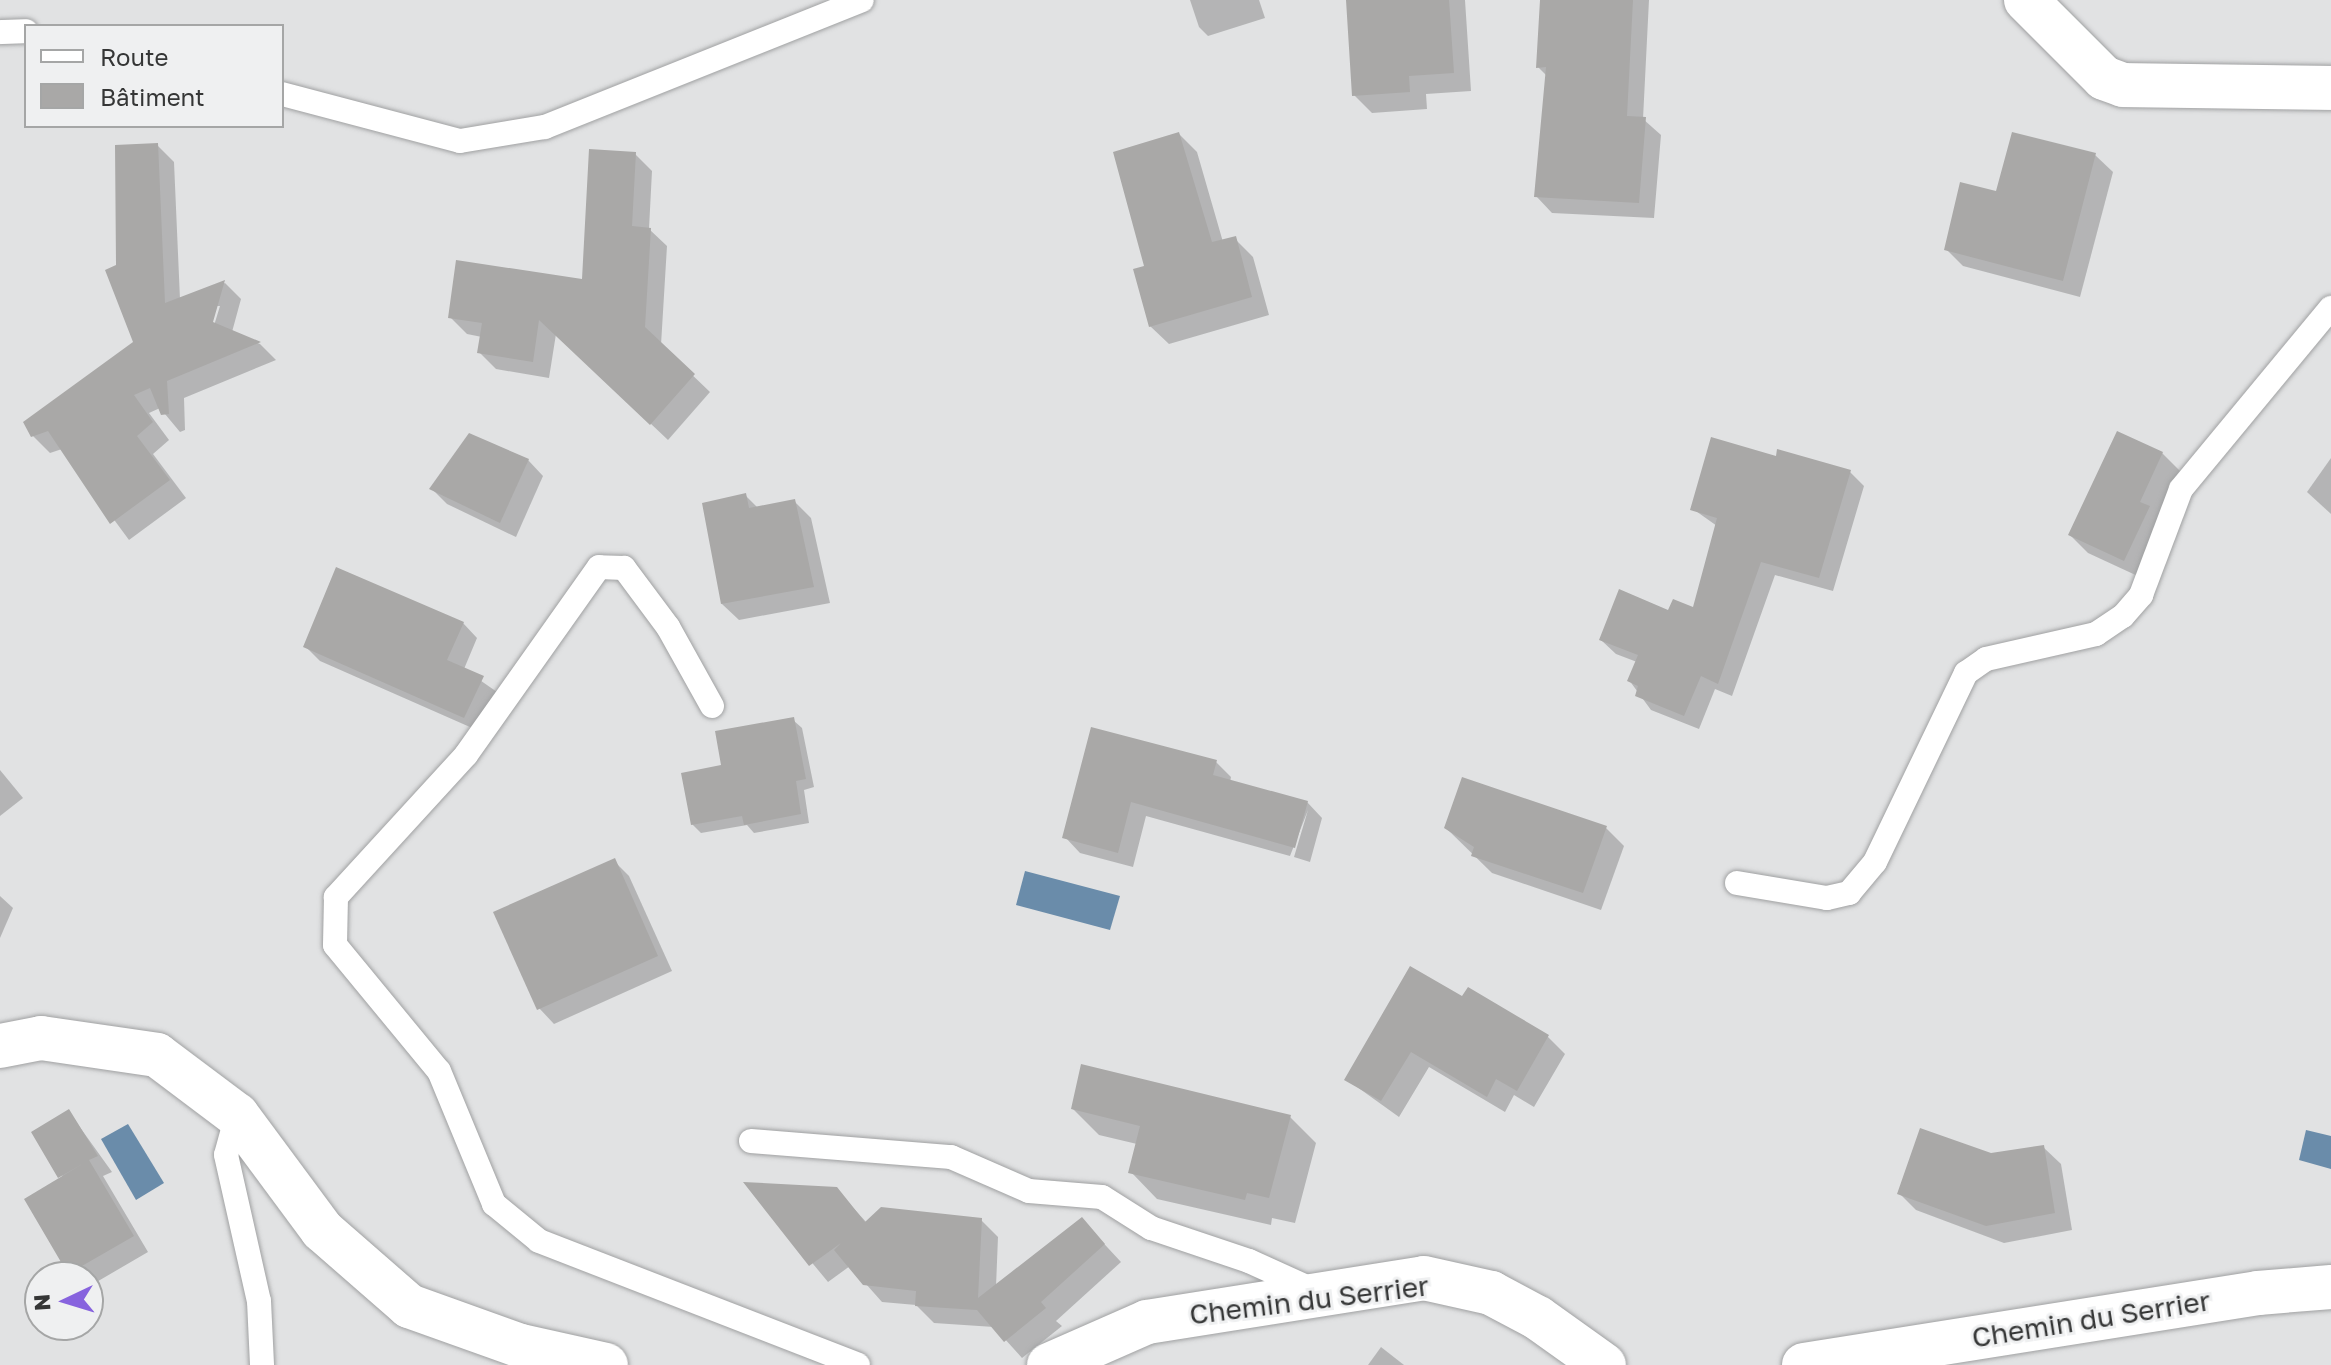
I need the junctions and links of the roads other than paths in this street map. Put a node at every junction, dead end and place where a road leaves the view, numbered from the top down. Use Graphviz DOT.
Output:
graph roads {
  1 [pos="862,0"];
  2 [pos="2026,0"];
  3 [pos="24,31"];
  4 [pos="0,32"];
  5 [pos="2331,88"];
  6 [pos="284,95"];
  7 [pos="2331,308"];
  8 [pos="712,706"];
  9 [pos="1737,883"];
  10 [pos="0,1046"];
  11 [pos="237,1115"];
  12 [pos="751,1141"];
  13 [pos="2331,1287"];
  14 [pos="1321,1294"];
  15 [pos="262,1365"];
  16 [pos="606,1365"];
  17 [pos="858,1365"];
  18 [pos="1049,1365"];
  19 [pos="1604,1365"];
  20 [pos="1804,1365"];
  1 -- 6 [label="lane"];
  2 -- 5 [label="street"];
  3 -- 4 [label="lane"];
  7 -- 9 [label="lane"];
  8 -- 17 [label="lane"];
  10 -- 11 [label="street"];
  11 -- 15 [label="lane"];
  11 -- 16 [label="street"];
  12 -- 14 [label="lane"];
  13 -- 20 [label="street, Chemin du Serrier"];
  14 -- 18 [label="street, Chemin du Serrier"];
  14 -- 19 [label="street, Chemin du Serrier"];
}
